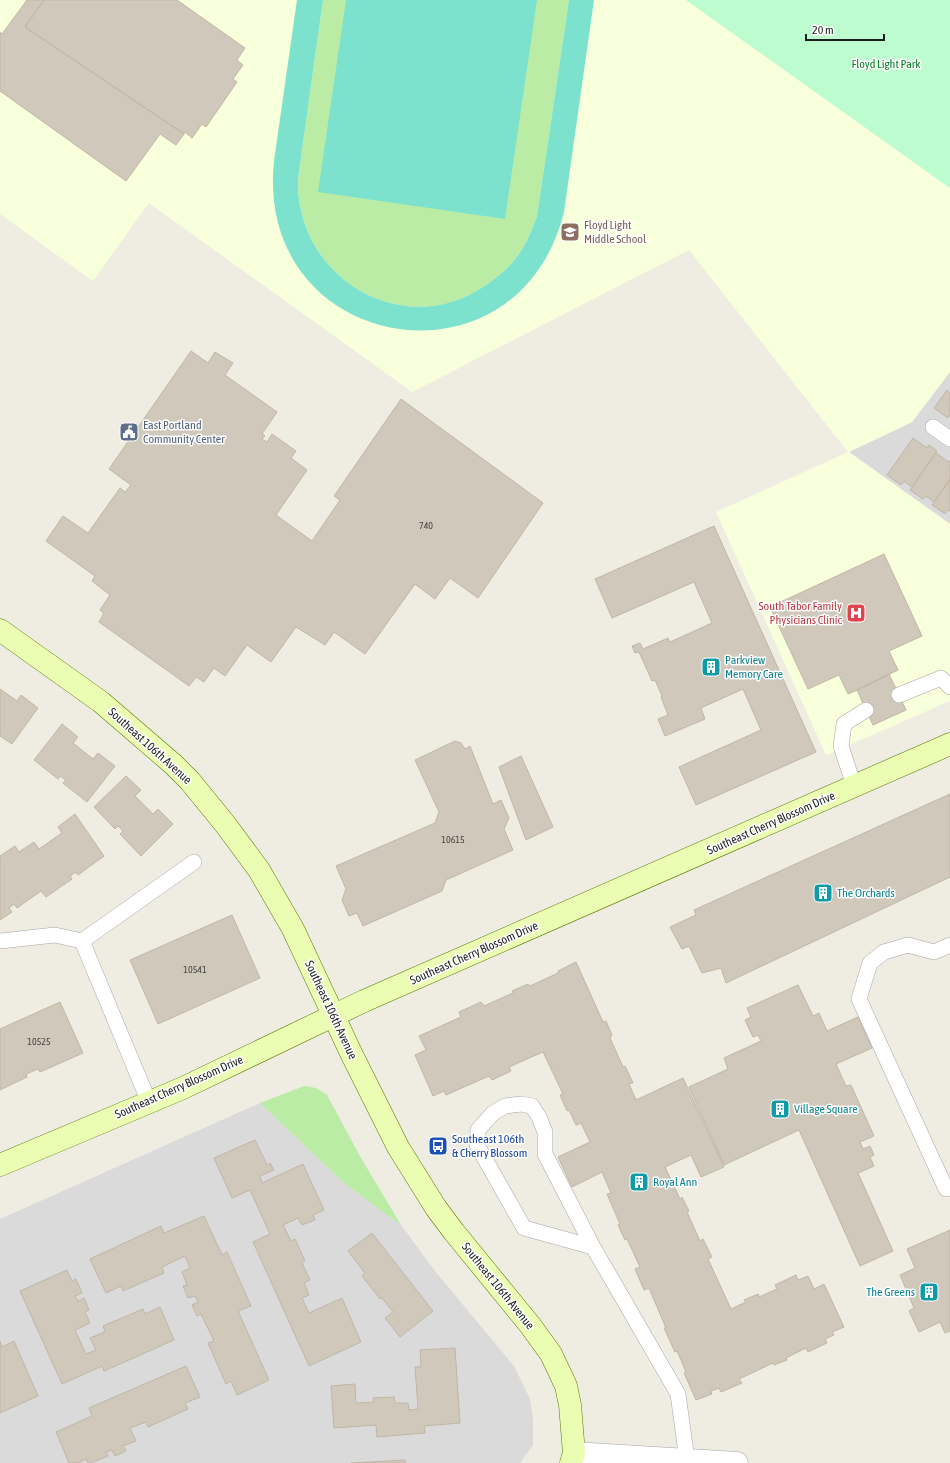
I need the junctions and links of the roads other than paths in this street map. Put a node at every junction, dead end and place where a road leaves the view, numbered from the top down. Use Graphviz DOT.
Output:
graph roads {
  1 [pos="933,427"];
  2 [pos="950,439"];
  3 [pos="0,630"];
  4 [pos="950,686"];
  5 [pos="899,695"];
  6 [pos="866,710"];
  7 [pos="950,744"];
  8 [pos="854,786"];
  9 [pos="194,862"];
  10 [pos="0,941"];
  11 [pos="82,941"];
  12 [pos="950,945"];
  13 [pos="334,1016"];
  14 [pos="149,1102"];
  15 [pos="0,1165"];
  16 [pos="950,1188"];
  17 [pos="593,1247"];
  18 [pos="572,1458"];
  19 [pos="687,1460"];
  20 [pos="737,1463"];
  1 -- 2 [label="lane"];
  3 -- 13 [label="main road, Southeast 106th Avenue"];
  4 -- 5 [label="lane"];
  6 -- 8 [label="lane"];
  7 -- 8 [label="main road, Southeast Cherry Blossom Drive"];
  8 -- 13 [label="main road, Southeast Cherry Blossom Drive"];
  9 -- 11 [label="lane"];
  10 -- 11 [label="lane"];
  11 -- 14 [label="lane"];
  12 -- 16 [label="lane"];
  13 -- 14 [label="main road, Southeast Cherry Blossom Drive"];
  13 -- 18 [label="main road, Southeast 106th Avenue"];
  14 -- 15 [label="main road, Southeast Cherry Blossom Drive"];
  17 -- 17 [label="lane"];
  17 -- 19 [label="lane"];
  18 -- 19 [label="street"];
  19 -- 20 [label="street"];
}
